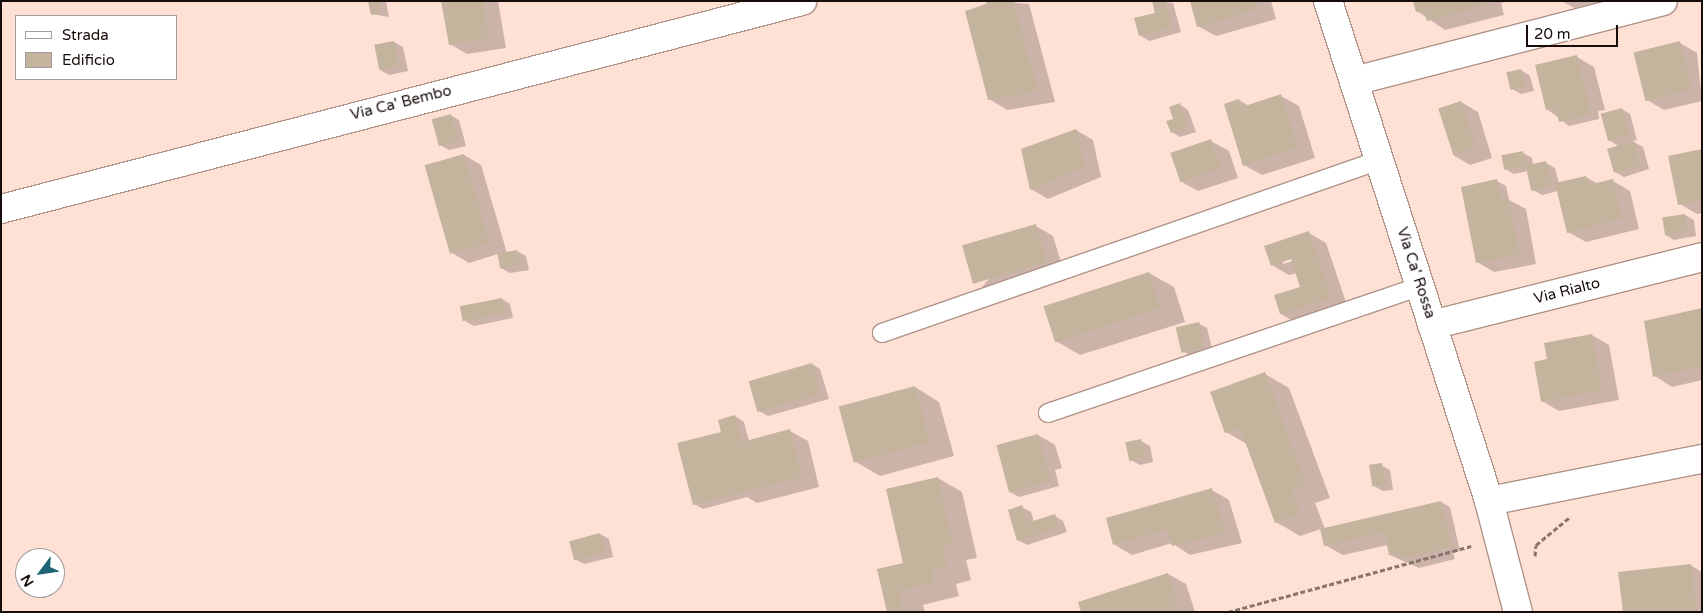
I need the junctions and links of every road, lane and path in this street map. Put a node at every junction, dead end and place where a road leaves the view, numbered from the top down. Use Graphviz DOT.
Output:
graph roads {
  1 [pos="802,1"];
  2 [pos="1663,1"];
  3 [pos="1328,4"];
  4 [pos="1354,81"];
  5 [pos="1380,160"];
  6 [pos="1,209"];
  7 [pos="1702,257"];
  8 [pos="1420,286"];
  9 [pos="1432,325"];
  10 [pos="882,334"];
  11 [pos="1048,413"];
  12 [pos="1702,459"];
  13 [pos="1489,501"];
  14 [pos="1580,511"];
  15 [pos="1498,538"];
  16 [pos="1535,562"];
  17 [pos="1228,612"];
  18 [pos="1518,612"];
  1 -- 6 [label="street, Via Ca' Bembo"];
  2 -- 4 [label="street"];
  3 -- 4 [label="street, Via Ca' Rossa"];
  4 -- 5 [label="street, Via Ca' Rossa"];
  5 -- 8 [label="street, Via Ca' Rossa"];
  5 -- 10 [label="lane"];
  7 -- 9 [label="street, Via Rialto"];
  8 -- 9 [label="street, Via Ca' Rossa"];
  8 -- 11 [label="lane"];
  9 -- 13 [label="street, Via Ca' Rossa"];
  12 -- 13 [label="street"];
  13 -- 15 [label="street, Via Ca' Rossa"];
  14 -- 16 [label="path"];
  15 -- 17 [label="path"];
  15 -- 18 [label="street, Via Ca' Rossa"];
}
